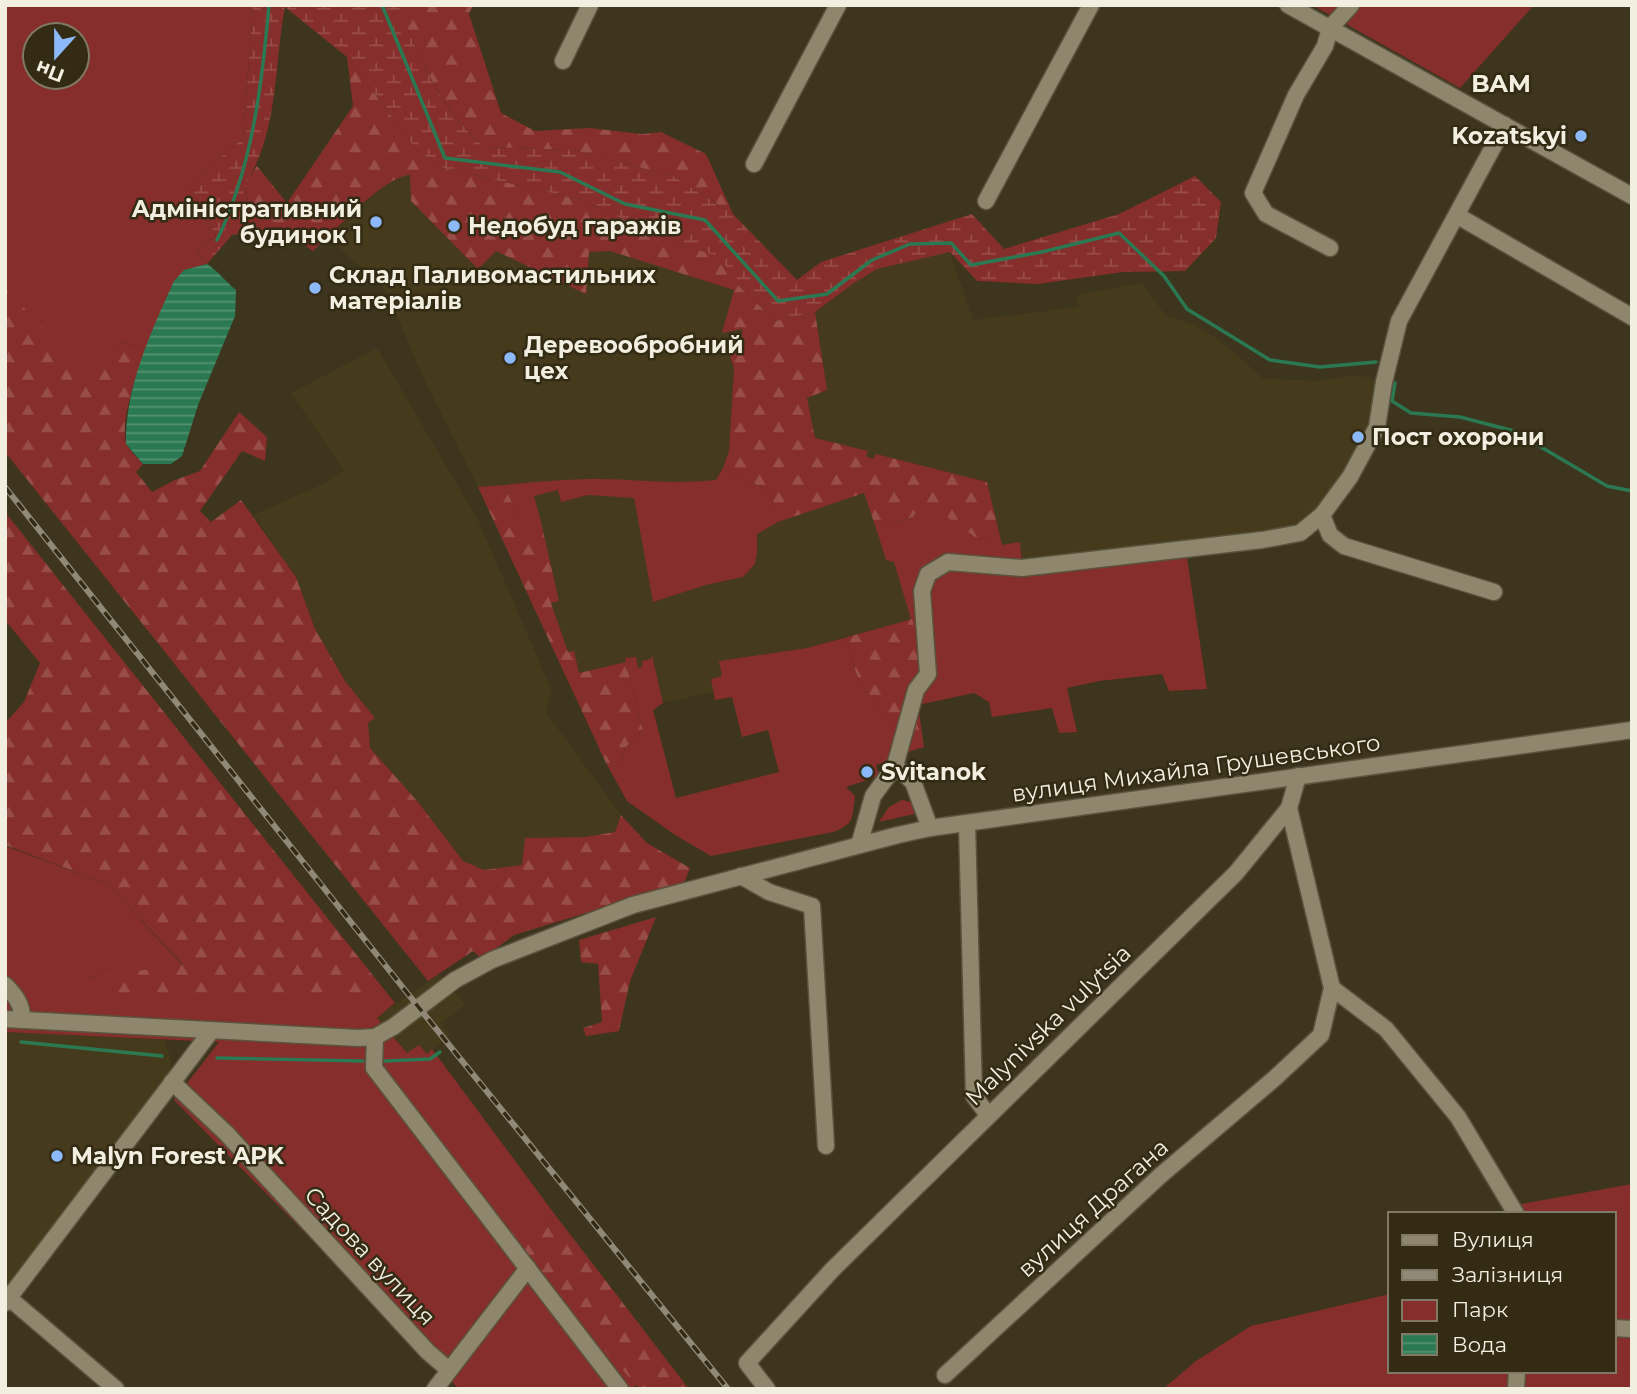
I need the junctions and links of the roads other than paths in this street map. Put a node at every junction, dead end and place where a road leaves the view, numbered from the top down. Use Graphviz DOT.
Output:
graph roads {
  1 [pos="590,5"];
  2 [pos="838,5"];
  3 [pos="1091,5"];
  4 [pos="1288,5"];
  5 [pos="1351,5"];
  6 [pos="1330,28"];
  7 [pos="563,61"];
  8 [pos="1505,125"];
  9 [pos="754,164"];
  10 [pos="1632,196"];
  11 [pos="986,201"];
  12 [pos="1458,216"];
  13 [pos="1330,248"];
  14 [pos="1632,317"];
  15 [pos="1322,515"];
  16 [pos="1494,592"];
  17 [pos="1632,730"];
  18 [pos="895,766"];
  19 [pos="1298,776"];
  20 [pos="1289,808"];
  21 [pos="967,824"];
  22 [pos="930,828"];
  23 [pos="859,845"];
  24 [pos="741,876"];
  25 [pos="5,985"];
  26 [pos="1332,988"];
  27 [pos="5,1019"];
  28 [pos="22,1020"];
  29 [pos="212,1030"];
  30 [pos="375,1037"];
  31 [pos="172,1082"];
  32 [pos="989,1115"];
  33 [pos="826,1146"];
  34 [pos="1515,1212"];
  35 [pos="528,1268"];
  36 [pos="7,1300"];
  37 [pos="449,1370"];
  38 [pos="945,1375"];
  39 [pos="116,1389"];
  40 [pos="435,1389"];
  41 [pos="620,1389"];
  42 [pos="767,1389"];
  1 -- 7 [label="street"];
  2 -- 9 [label="street"];
  3 -- 11 [label="street"];
  4 -- 6 [label="street"];
  5 -- 6 [label="street"];
  6 -- 8 [label="street"];
  6 -- 13 [label="street"];
  8 -- 10 [label="street"];
  8 -- 12 [label="street"];
  12 -- 14 [label="street"];
  12 -- 15 [label="street"];
  15 -- 16 [label="street"];
  15 -- 18 [label="street"];
  17 -- 19 [label="street, вулиця Михайла Грушевського"];
  18 -- 22 [label="street"];
  18 -- 23 [label="street"];
  19 -- 20 [label="street"];
  19 -- 21 [label="street, вулиця Михайла Грушевського"];
  20 -- 26 [label="street"];
  20 -- 32 [label="street, Malynivska vulytsia"];
  21 -- 22 [label="street, вулиця Михайла Грушевського"];
  21 -- 32 [label="street"];
  22 -- 23 [label="street, вулиця Михайла Грушевського"];
  23 -- 24 [label="street, вулиця Михайла Грушевського"];
  24 -- 30 [label="street, вулиця Михайла Грушевського"];
  24 -- 33 [label="street"];
  25 -- 28 [label="street"];
  26 -- 34 [label="street"];
  26 -- 38 [label="street, вулиця Драгана"];
  27 -- 28 [label="street"];
  28 -- 29 [label="street"];
  29 -- 30 [label="street"];
  29 -- 31 [label="street"];
  30 -- 35 [label="street"];
  31 -- 36 [label="street"];
  31 -- 37 [label="street, Садова вулиця"];
  32 -- 42 [label="street, Malynivska vulytsia"];
  35 -- 37 [label="street"];
  35 -- 41 [label="street"];
  36 -- 39 [label="street"];
  37 -- 40 [label="street"];
}
